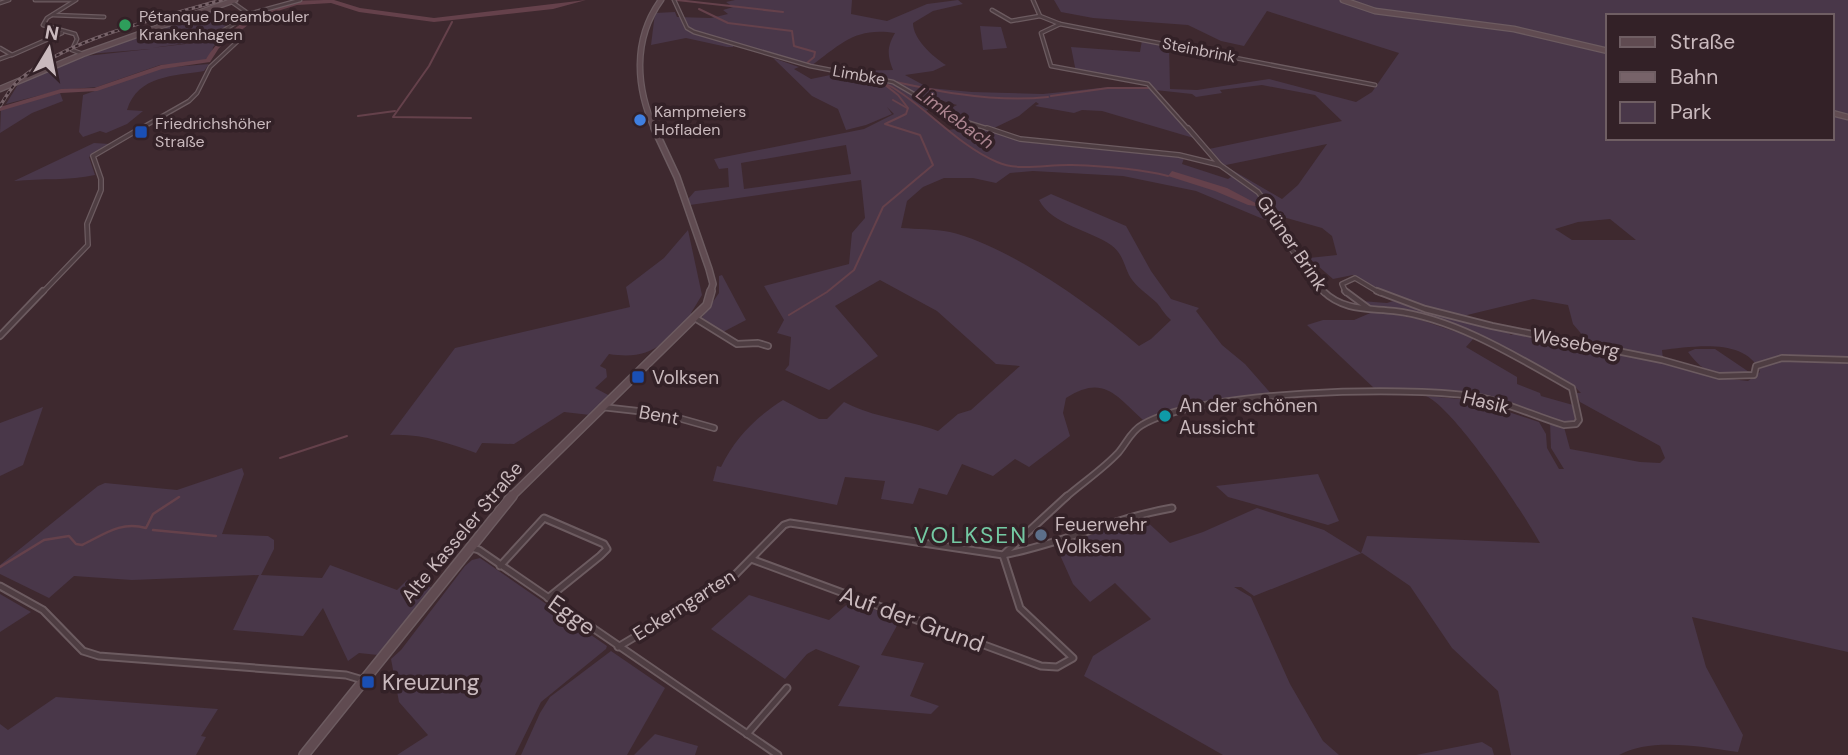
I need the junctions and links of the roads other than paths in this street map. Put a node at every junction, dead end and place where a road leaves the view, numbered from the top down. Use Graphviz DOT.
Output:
graph roads {
  1 [pos="9,0"];
  2 [pos="35,0"];
  3 [pos="75,0"];
  4 [pos="231,0"];
  5 [pos="300,0"];
  6 [pos="661,0"];
  7 [pos="674,0"];
  8 [pos="1033,0"];
  9 [pos="1343,0"];
  10 [pos="0,4"];
  11 [pos="992,10"];
  12 [pos="249,14"];
  13 [pos="52,15"];
  14 [pos="1040,16"];
  15 [pos="104,17"];
  16 [pos="1060,24"];
  17 [pos="64,32"];
  18 [pos="0,48"];
  19 [pos="1606,51"];
  20 [pos="83,54"];
  21 [pos="12,55"];
  22 [pos="0,59"];
  23 [pos="1375,85"];
  24 [pos="0,89"];
  25 [pos="1220,165"];
  26 [pos="1368,309"];
  27 [pos="695,318"];
  28 [pos="0,336"];
  29 [pos="768,346"];
  30 [pos="1848,360"];
  31 [pos="602,407"];
  32 [pos="714,428"];
  33 [pos="1172,508"];
  34 [pos="469,547"];
  35 [pos="1003,555"];
  36 [pos="751,559"];
  37 [pos="500,566"];
  38 [pos="0,586"];
  39 [pos="548,598"];
  40 [pos="618,647"];
  41 [pos="363,680"];
  42 [pos="787,688"];
  43 [pos="747,734"];
  44 [pos="304,755"];
  45 [pos="778,755"];
  1 -- 10 [label="street"];
  2 -- 3 [label="street"];
  3 -- 13 [label="street"];
  4 -- 12 [label="street"];
  4 -- 20 [label="street"];
  5 -- 12 [label="street"];
  6 -- 27 [label="street, Alte Kasseler Straße"];
  7 -- 25 [label="street, Limbke"];
  8 -- 14 [label="street"];
  9 -- 19 [label="street"];
  11 -- 14 [label="street"];
  12 -- 28 [label="street"];
  13 -- 15 [label="street"];
  13 -- 17 [label="street"];
  14 -- 16 [label="street, Steinbrink"];
  16 -- 23 [label="street, Steinbrink"];
  16 -- 25 [label="street"];
  17 -- 20 [label="street"];
  17 -- 21 [label="street"];
  18 -- 21 [label="street"];
  20 -- 24 [label="street"];
  21 -- 22 [label="street"];
  25 -- 26 [label="street, Grüner Brink"];
  26 -- 30 [label="street, Weseberg"];
  26 -- 35 [label="street, Hasik"];
  27 -- 29 [label="street"];
  27 -- 31 [label="street, Alte Kasseler Straße"];
  31 -- 32 [label="street, Bent"];
  31 -- 34 [label="street, Alte Kasseler Straße"];
  33 -- 35 [label="street"];
  34 -- 37 [label="street, Egge"];
  34 -- 41 [label="street, Alte Kasseler Straße"];
  35 -- 36 [label="street, Eckerngarten"];
  35 -- 36 [label="street, Auf der Grund"];
  36 -- 40 [label="street, Eckerngarten"];
  37 -- 39 [label="street, Egge"];
  37 -- 39 [label="street"];
  38 -- 41 [label="street"];
  39 -- 40 [label="street, Egge"];
  40 -- 43 [label="street, Egge"];
  41 -- 44 [label="street, Alte Kasseler Straße"];
  42 -- 43 [label="street"];
  43 -- 45 [label="street, Egge"];
}
